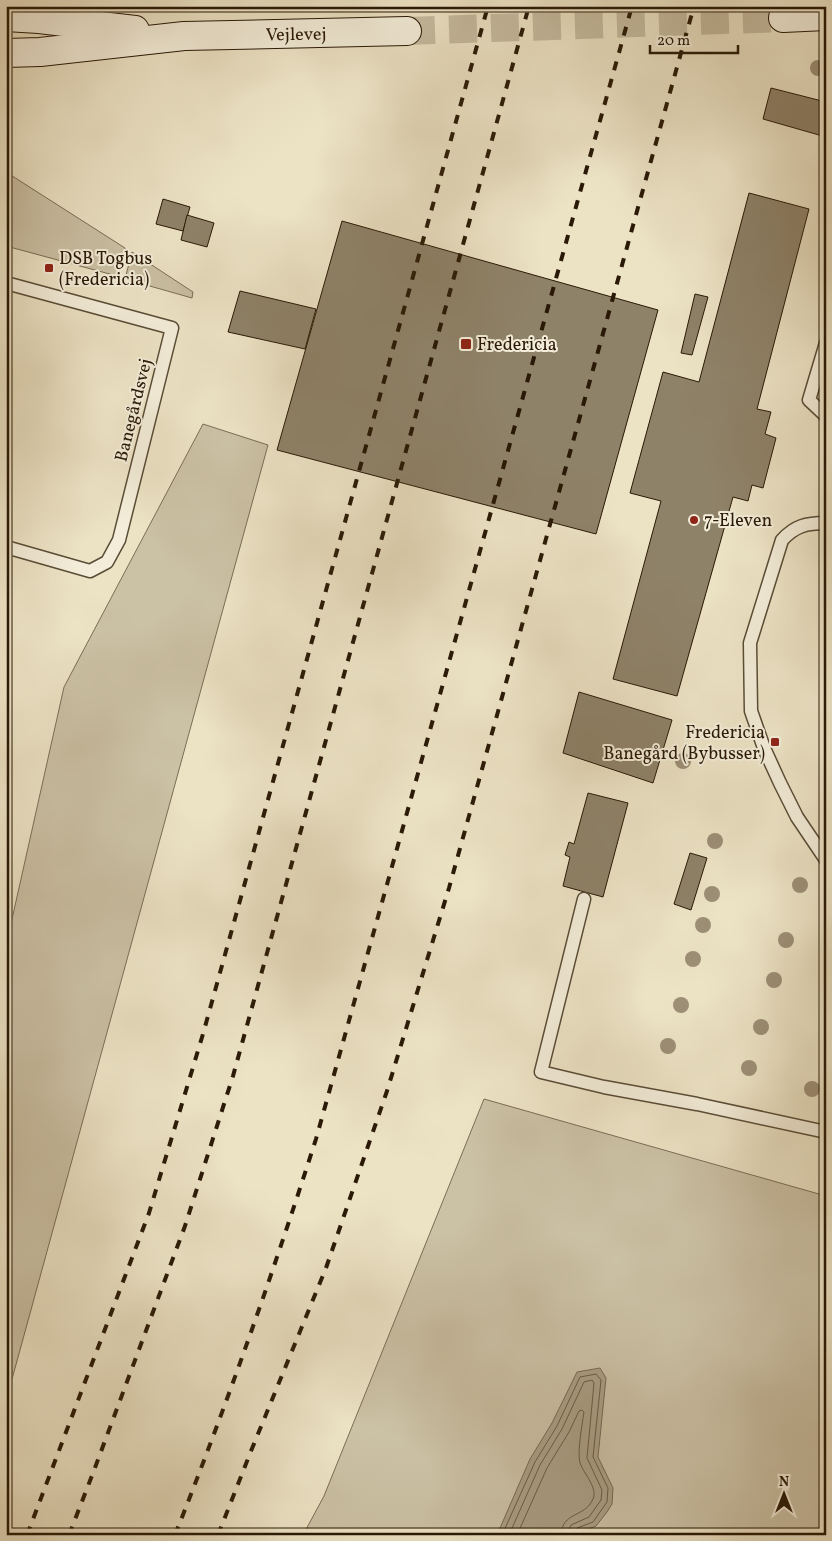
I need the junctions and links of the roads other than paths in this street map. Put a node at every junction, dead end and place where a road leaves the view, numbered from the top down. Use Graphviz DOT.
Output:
graph roads {
  1 [pos="826,16"];
  2 [pos="6,17"];
  3 [pos="783,18"];
  4 [pos="408,31"];
  5 [pos="6,33"];
  6 [pos="184,36"];
  7 [pos="6,53"];
  8 [pos="6,283"];
  9 [pos="826,343"];
  10 [pos="826,416"];
  11 [pos="826,523"];
  12 [pos="6,547"];
  13 [pos="826,860"];
  14 [pos="584,899"];
  15 [pos="826,1132"];
  1 -- 3 [label="street"];
  2 -- 6 [label="street, Vejlevej"];
  4 -- 6 [label="street, Vejlevej"];
  5 -- 6 [label="street"];
  6 -- 7 [label="street, Vejlevej"];
  8 -- 12 [label="lane, Banegårdsvej"];
  9 -- 10 [label="lane"];
  11 -- 13 [label="lane"];
  14 -- 15 [label="lane"];
}
